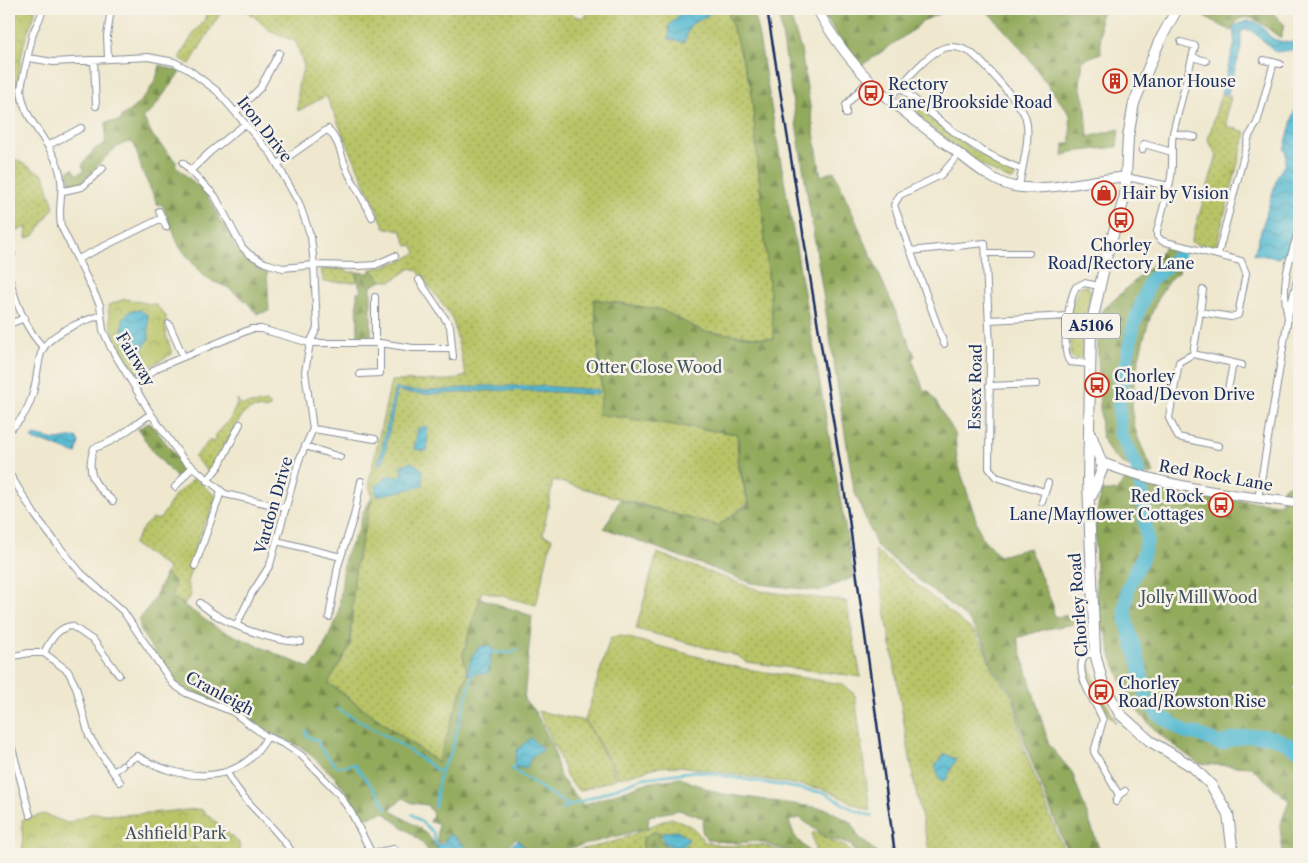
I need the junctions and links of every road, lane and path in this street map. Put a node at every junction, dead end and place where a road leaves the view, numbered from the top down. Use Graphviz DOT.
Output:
graph roads {
  1 [pos="43,9"];
  2 [pos="111,9"];
  3 [pos="817,9"];
  4 [pos="1177,9"];
  5 [pos="1181,42"];
  6 [pos="279,53"];
  7 [pos="1192,57"];
  8 [pos="29,58"];
  9 [pos="108,58"];
  10 [pos="94,60"];
  11 [pos="1264,60"];
  12 [pos="1206,61"];
  13 [pos="868,81"];
  14 [pos="900,87"];
  15 [pos="888,100"];
  16 [pos="96,106"];
  17 [pos="236,112"];
  18 [pos="846,114"];
  19 [pos="246,124"];
  20 [pos="81,128"];
  21 [pos="1173,132"];
  22 [pos="1195,137"];
  23 [pos="49,145"];
  24 [pos="1142,150"];
  25 [pos="1172,152"];
  26 [pos="959,154"];
  27 [pos="183,163"];
  28 [pos="278,164"];
  29 [pos="103,168"];
  30 [pos="1022,170"];
  31 [pos="190,171"];
  32 [pos="1126,177"];
  33 [pos="1169,186"];
  34 [pos="1019,187"];
  35 [pos="63,191"];
  36 [pos="159,211"];
  37 [pos="372,217"];
  38 [pos="162,218"];
  39 [pos="166,227"];
  40 [pos="1299,229"];
  41 [pos="910,250"];
  42 [pos="986,253"];
  43 [pos="1029,253"];
  44 [pos="1218,254"];
  45 [pos="395,256"];
  46 [pos="78,259"];
  47 [pos="314,265"];
  48 [pos="1299,273"];
  49 [pos="9,277"];
  50 [pos="419,280"];
  51 [pos="1099,286"];
  52 [pos="1203,290"];
  53 [pos="376,297"];
  54 [pos="1200,312"];
  55 [pos="101,316"];
  56 [pos="1068,316"];
  57 [pos="25,318"];
  58 [pos="1288,318"];
  59 [pos="989,320"];
  60 [pos="9,324"];
  61 [pos="169,324"];
  62 [pos="310,343"];
  63 [pos="378,343"];
  64 [pos="944,344"];
  65 [pos="44,348"];
  66 [pos="452,348"];
  67 [pos="1193,354"];
  68 [pos="183,356"];
  69 [pos="453,357"];
  70 [pos="1233,363"];
  71 [pos="1089,364"];
  72 [pos="1242,365"];
  73 [pos="360,374"];
  74 [pos="134,384"];
  75 [pos="1037,384"];
  76 [pos="989,386"];
  77 [pos="1227,395"];
  78 [pos="151,414"];
  79 [pos="240,424"];
  80 [pos="313,429"];
  81 [pos="9,430"];
  82 [pos="375,439"];
  83 [pos="305,446"];
  84 [pos="1219,446"];
  85 [pos="340,457"];
  86 [pos="1096,466"];
  87 [pos="192,467"];
  88 [pos="9,473"];
  89 [pos="206,481"];
  90 [pos="361,481"];
  91 [pos="1048,483"];
  92 [pos="175,487"];
  93 [pos="221,492"];
  94 [pos="1045,492"];
  95 [pos="1258,499"];
  96 [pos="113,501"];
  97 [pos="1042,502"];
  98 [pos="1299,503"];
  99 [pos="286,508"];
  100 [pos="277,541"];
  101 [pos="341,557"];
  102 [pos="195,566"];
  103 [pos="200,602"];
  104 [pos="329,617"];
  105 [pos="237,624"];
  106 [pos="301,642"];
  107 [pos="9,647"];
  108 [pos="1095,653"];
  109 [pos="44,654"];
  110 [pos="10,657"];
  111 [pos="120,675"];
  112 [pos="9,737"];
  113 [pos="267,737"];
  114 [pos="132,750"];
  115 [pos="137,756"];
  116 [pos="113,772"];
  117 [pos="228,772"];
  118 [pos="120,782"];
  119 [pos="1120,796"];
  120 [pos="30,815"];
  121 [pos="293,854"];
  122 [pos="372,854"];
  123 [pos="396,854"];
  124 [pos="1233,854"];
  1 -- 8 [label="street, Fairway"];
  2 -- 9 [label="street"];
  3 -- 13 [label="main road"];
  4 -- 32 [label="main road, Chorley Road / A5106"];
  5 -- 7 [label="street"];
  6 -- 17 [label="street"];
  7 -- 12 [label="street"];
  7 -- 21 [label="street"];
  8 -- 10 [label="street, Iron Drive"];
  8 -- 23 [label="street, Fairway"];
  9 -- 10 [label="street, Iron Drive"];
  9 -- 17 [label="street, Iron Drive"];
  10 -- 16 [label="street"];
  11 -- 44 [label="street"];
  13 -- 15 [label="main road"];
  13 -- 18 [label="street"];
  14 -- 15 [label="street"];
  14 -- 30 [label="street"];
  14 -- 30 [label="street"];
  15 -- 26 [label="main road"];
  17 -- 19 [label="street, Iron Drive"];
  19 -- 28 [label="street, Iron Drive"];
  19 -- 31 [label="street"];
  20 -- 23 [label="street"];
  21 -- 22 [label="street"];
  21 -- 25 [label="street"];
  23 -- 35 [label="street, Fairway"];
  24 -- 25 [label="street"];
  25 -- 33 [label="street"];
  26 -- 34 [label="main road"];
  26 -- 41 [label="street"];
  27 -- 31 [label="street"];
  28 -- 37 [label="street"];
  28 -- 47 [label="street, Iron Drive"];
  29 -- 35 [label="street"];
  30 -- 34 [label="street"];
  31 -- 47 [label="street"];
  32 -- 33 [label="street"];
  32 -- 34 [label="main road"];
  32 -- 51 [label="main road, Chorley Road / A5106"];
  33 -- 44 [label="street"];
  35 -- 46 [label="street, Fairway"];
  36 -- 38 [label="street"];
  38 -- 39 [label="street"];
  38 -- 46 [label="street"];
  40 -- 58 [label="street"];
  41 -- 42 [label="street, Essex Road"];
  41 -- 64 [label="street"];
  42 -- 43 [label="street"];
  42 -- 59 [label="street, Essex Road"];
  44 -- 54 [label="street"];
  45 -- 47 [label="street"];
  46 -- 55 [label="street, Fairway"];
  47 -- 62 [label="street, Iron Drive"];
  48 -- 58 [label="street"];
  49 -- 57 [label="street"];
  50 -- 66 [label="street"];
  51 -- 56 [label="street"];
  51 -- 71 [label="main road, Chorley Road / A5106"];
  52 -- 54 [label="street"];
  53 -- 63 [label="street"];
  54 -- 67 [label="street"];
  55 -- 65 [label="street"];
  55 -- 74 [label="street, Fairway"];
  56 -- 59 [label="street"];
  56 -- 71 [label="street"];
  57 -- 60 [label="street"];
  57 -- 65 [label="street"];
  58 -- 95 [label="street"];
  59 -- 76 [label="street, Essex Road"];
  61 -- 68 [label="street"];
  62 -- 63 [label="street"];
  62 -- 68 [label="street"];
  62 -- 80 [label="street"];
  63 -- 66 [label="street"];
  63 -- 73 [label="street"];
  65 -- 81 [label="street"];
  66 -- 69 [label="street"];
  67 -- 70 [label="street"];
  67 -- 84 [label="street"];
  68 -- 74 [label="street"];
  70 -- 72 [label="street"];
  70 -- 77 [label="street"];
  71 -- 86 [label="main road, Chorley Road / A5106"];
  74 -- 78 [label="street, Fairway"];
  75 -- 76 [label="street"];
  76 -- 94 [label="street, Essex Road"];
  78 -- 87 [label="street, Fairway"];
  78 -- 96 [label="street"];
  79 -- 89 [label="street"];
  80 -- 82 [label="street"];
  80 -- 83 [label="street, Vardon Drive"];
  83 -- 85 [label="street, Vardon Drive"];
  83 -- 99 [label="street, Vardon Drive"];
  86 -- 95 [label="main road, Red Rock Lane"];
  86 -- 108 [label="main road, Chorley Road / A5106"];
  87 -- 89 [label="street, Fairway"];
  87 -- 92 [label="street"];
  88 -- 113 [label="street, Cranleigh"];
  89 -- 93 [label="street, Fairway"];
  90 -- 101 [label="street"];
  91 -- 94 [label="street"];
  93 -- 99 [label="street, Fairway"];
  93 -- 102 [label="street"];
  94 -- 97 [label="street"];
  95 -- 98 [label="main road, Red Rock Lane"];
  99 -- 100 [label="street, Vardon Drive"];
  100 -- 101 [label="street"];
  100 -- 105 [label="street, Vardon Drive"];
  101 -- 104 [label="street"];
  103 -- 105 [label="street"];
  105 -- 106 [label="street"];
  107 -- 110 [label="street"];
  108 -- 119 [label="street"];
  108 -- 124 [label="main road, Chorley Road / A5106"];
  109 -- 110 [label="street"];
  109 -- 111 [label="street"];
  109 -- 116 [label="street"];
  112 -- 120 [label="street"];
  113 -- 117 [label="street"];
  113 -- 122 [label="street, Cranleigh"];
  114 -- 115 [label="street"];
  115 -- 116 [label="street"];
  115 -- 117 [label="street"];
  116 -- 118 [label="street"];
  117 -- 121 [label="street"];
  122 -- 123 [label="street"];
}
